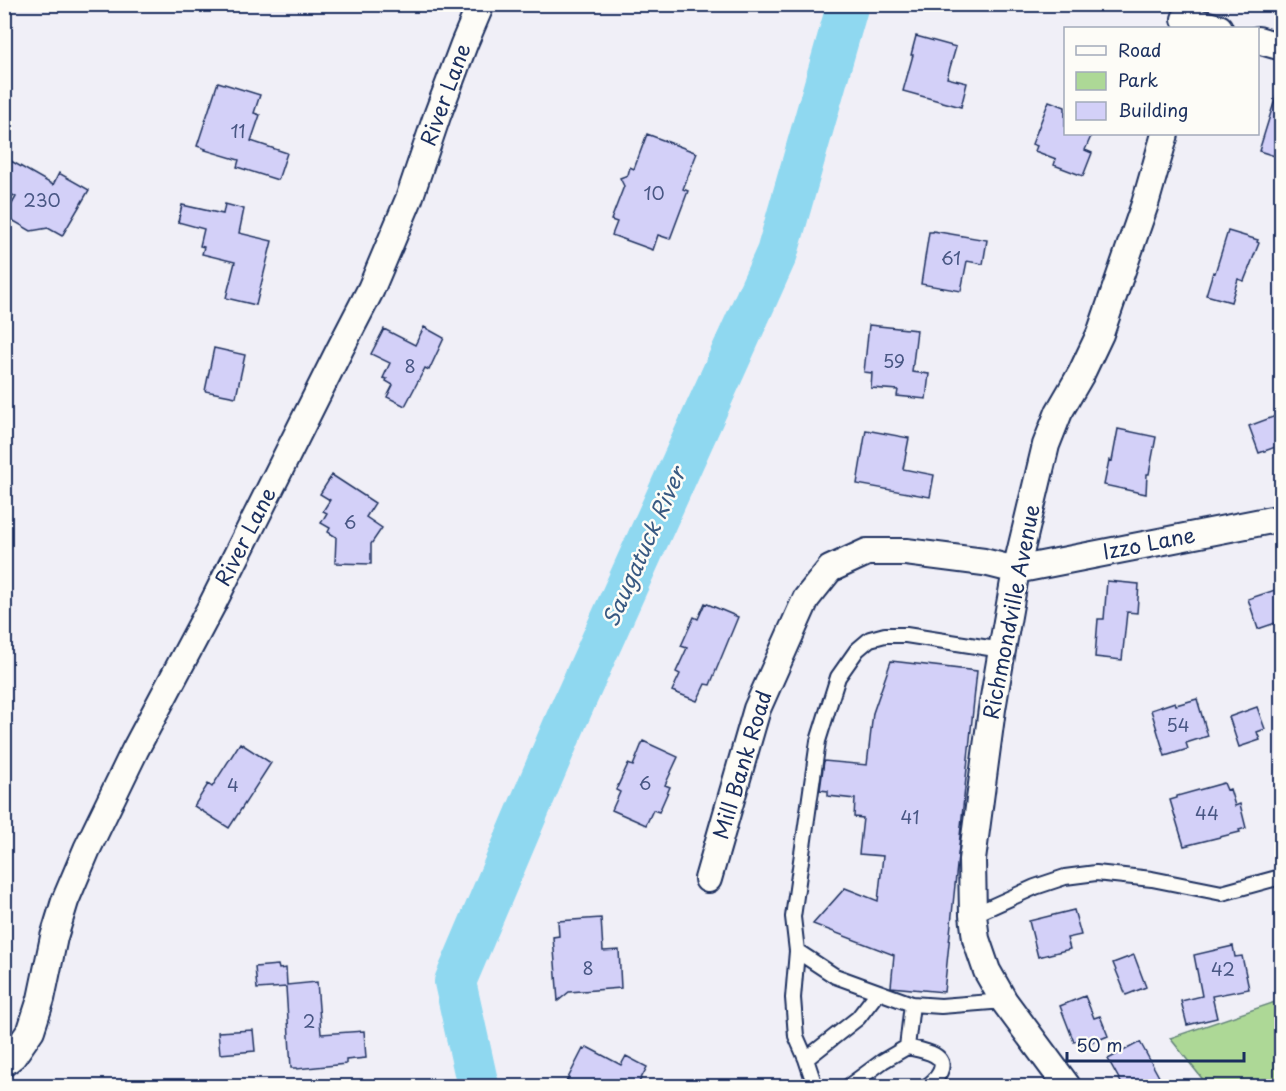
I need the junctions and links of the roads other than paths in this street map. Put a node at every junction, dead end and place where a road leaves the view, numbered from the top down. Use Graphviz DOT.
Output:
graph roads {
  1 [pos="481,4"];
  2 [pos="1185,17"];
  3 [pos="1216,27"];
  4 [pos="1259,41"];
  5 [pos="1281,47"];
  6 [pos="1165,135"];
  7 [pos="1281,518"];
  8 [pos="1016,570"];
  9 [pos="1002,650"];
  10 [pos="1277,878"];
  11 [pos="708,879"];
  12 [pos="972,915"];
  13 [pos="797,951"];
  14 [pos="878,992"];
  15 [pos="1004,1001"];
  16 [pos="912,1004"];
  17 [pos="907,1047"];
  18 [pos="806,1059"];
  19 [pos="4,1063"];
  20 [pos="815,1086"];
  21 [pos="849,1086"];
  22 [pos="927,1086"];
  23 [pos="1067,1086"];
  1 -- 19 [label="street, River Lane"];
  2 -- 3 [label="street"];
  4 -- 5 [label="street"];
  6 -- 8 [label="street, Richmondville Avenue"];
  7 -- 8 [label="street, Izzo Lane"];
  8 -- 9 [label="street, Richmondville Avenue"];
  8 -- 11 [label="street, Mill Bank Road"];
  9 -- 12 [label="street, Richmondville Avenue"];
  9 -- 13 [label="lane"];
  10 -- 12 [label="lane"];
  12 -- 15 [label="street, Richmondville Avenue"];
  13 -- 14 [label="lane"];
  13 -- 18 [label="lane"];
  14 -- 16 [label="lane"];
  14 -- 18 [label="lane"];
  15 -- 16 [label="lane"];
  15 -- 23 [label="street, Richmondville Avenue"];
  16 -- 17 [label="lane"];
  17 -- 21 [label="lane"];
  17 -- 22 [label="lane"];
  18 -- 20 [label="lane"];
}
